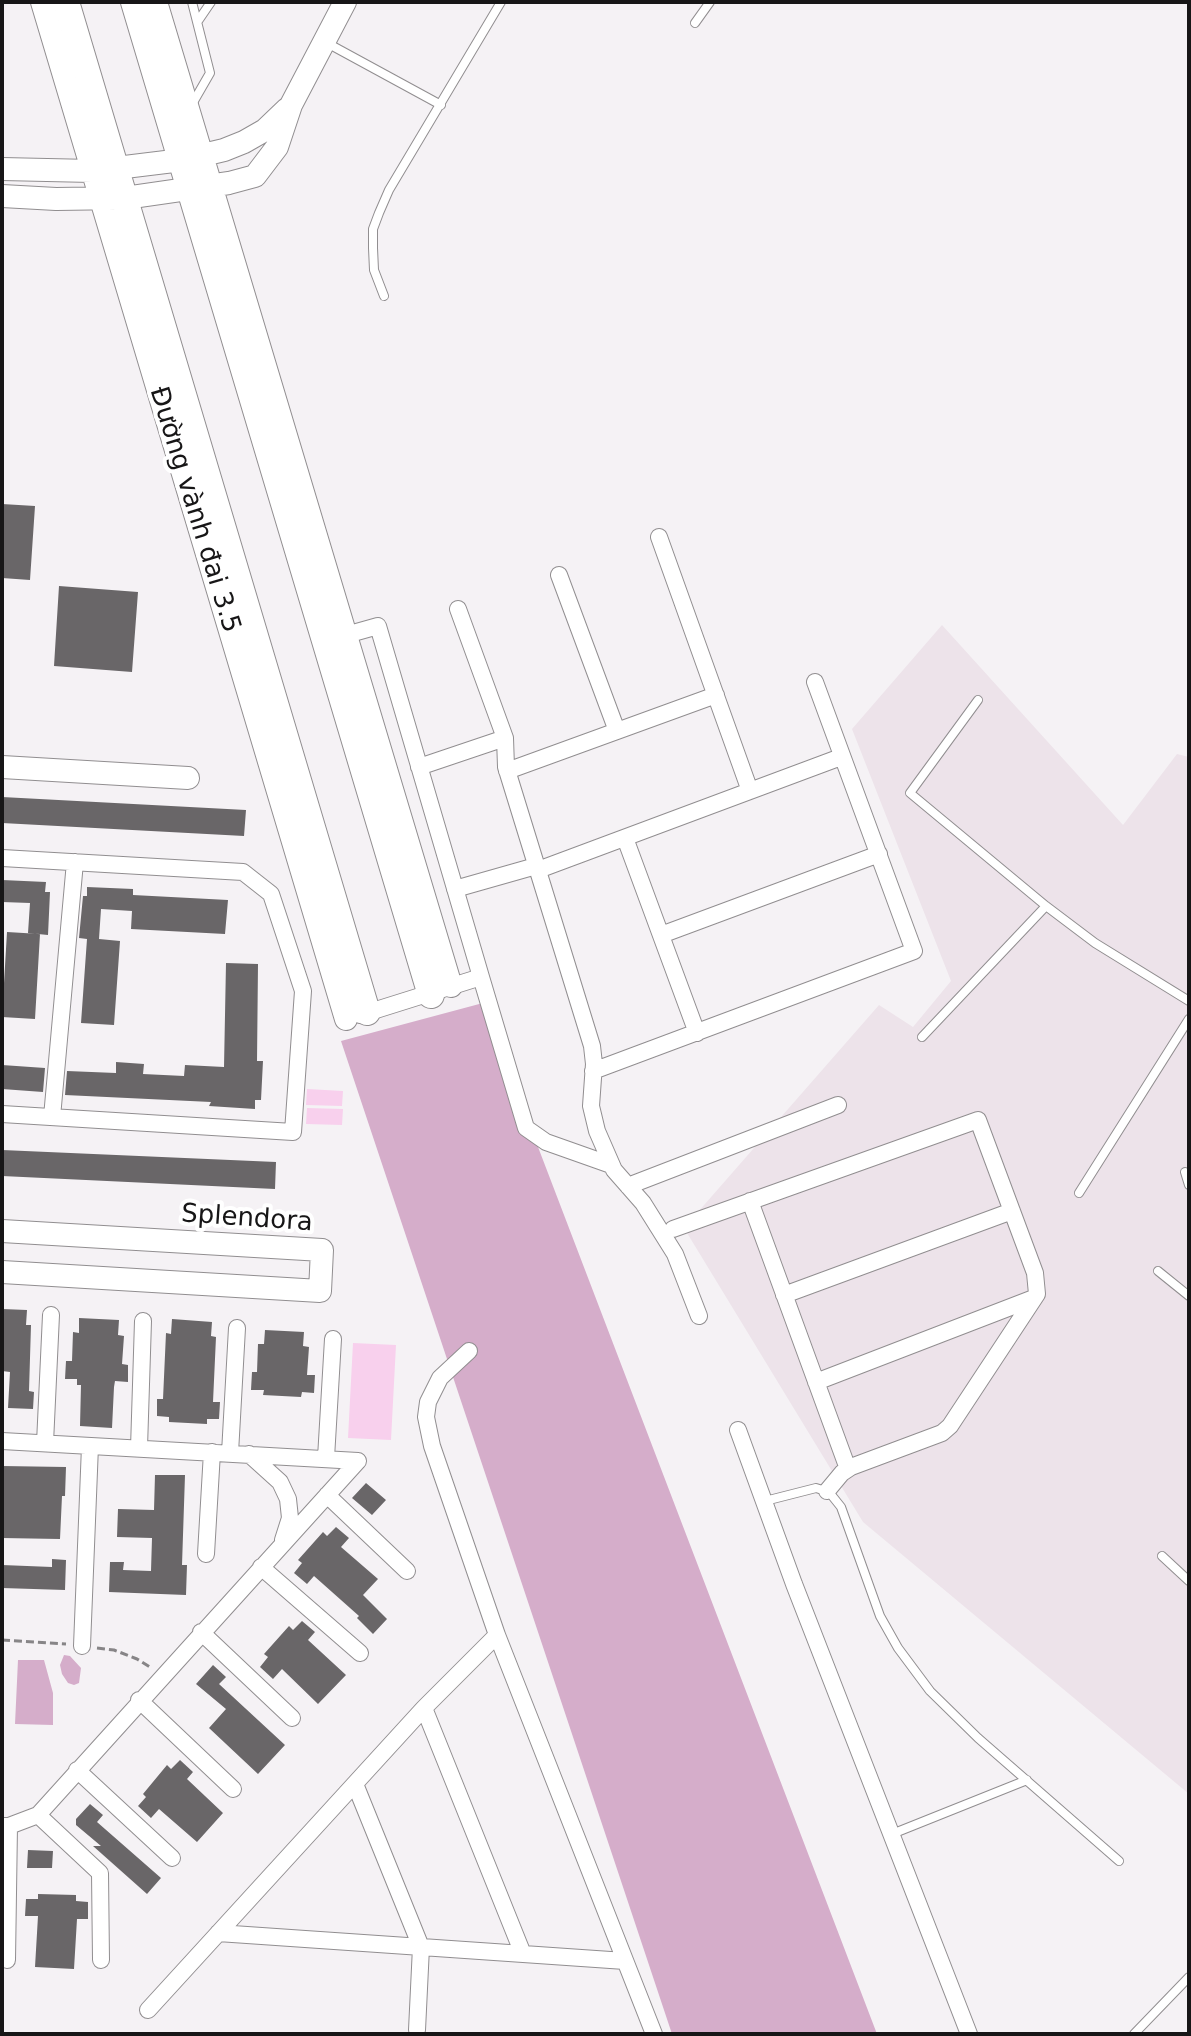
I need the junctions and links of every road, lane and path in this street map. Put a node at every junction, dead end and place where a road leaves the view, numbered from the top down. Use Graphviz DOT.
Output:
graph roads {
  1 [pos="42,2"];
  2 [pos="66,2"];
  3 [pos="134,2"];
  4 [pos="156,2"];
  5 [pos="192,2"];
  6 [pos="211,2"];
  7 [pos="345,2"];
  8 [pos="501,2"];
  9 [pos="710,2"];
  10 [pos="198,21"];
  11 [pos="695,23"];
  12 [pos="323,41"];
  13 [pos="291,105"];
  14 [pos="441,105"];
  15 [pos="188,109"];
  16 [pos="192,158"];
  17 [pos="2,169"];
  18 [pos="104,170"];
  19 [pos="201,188"];
  20 [pos="2,196"];
  21 [pos="113,198"];
  22 [pos="384,296"];
  23 [pos="659,537"];
  24 [pos="559,575"];
  25 [pos="458,609"];
  26 [pos="346,635"];
  27 [pos="815,682"];
  28 [pos="716,695"];
  29 [pos="978,700"];
  30 [pos="617,731"];
  31 [pos="505,738"];
  32 [pos="841,757"];
  33 [pos="2,767"];
  34 [pos="419,767"];
  35 [pos="507,771"];
  36 [pos="188,778"];
  37 [pos="750,791"];
  38 [pos="625,838"];
  39 [pos="879,854"];
  40 [pos="2,858"];
  41 [pos="75,862"];
  42 [pos="537,868"];
  43 [pos="455,889"];
  44 [pos="1046,906"];
  45 [pos="661,935"];
  46 [pos="481,977"];
  47 [pos="441,990"];
  48 [pos="1189,1001"];
  49 [pos="357,1016"];
  50 [pos="1189,1019"];
  51 [pos="697,1033"];
  52 [pos="922,1037"];
  53 [pos="593,1071"];
  54 [pos="838,1105"];
  55 [pos="2,1114"];
  56 [pos="52,1117"];
  57 [pos="611,1165"];
  58 [pos="1185,1172"];
  59 [pos="1189,1185"];
  60 [pos="628,1186"];
  61 [pos="1079,1193"];
  62 [pos="750,1201"];
  63 [pos="1012,1211"];
  64 [pos="673,1229"];
  65 [pos="2,1231"];
  66 [pos="1158,1271"];
  67 [pos="2,1272"];
  68 [pos="784,1295"];
  69 [pos="1189,1296"];
  70 [pos="1034,1298"];
  71 [pos="51,1315"];
  72 [pos="699,1316"];
  73 [pos="143,1321"];
  74 [pos="237,1328"];
  75 [pos="333,1339"];
  76 [pos="469,1351"];
  77 [pos="816,1382"];
  78 [pos="738,1430"];
  79 [pos="2,1441"];
  80 [pos="45,1443"];
  81 [pos="90,1446"];
  82 [pos="139,1448"];
  83 [pos="212,1452"];
  84 [pos="230,1453"];
  85 [pos="249,1454"];
  86 [pos="326,1458"];
  87 [pos="848,1469"];
  88 [pos="827,1491"];
  89 [pos="327,1495"];
  90 [pos="764,1502"];
  91 [pos="274,1552"];
  92 [pos="206,1554"];
  93 [pos="1162,1556"];
  94 [pos="261,1567"];
  95 [pos="407,1571"];
  96 [pos="1189,1581"];
  97 [pos="201,1632"];
  98 [pos="497,1635"];
  99 [pos="82,1646"];
  100 [pos="360,1653"];
  101 [pos="139,1700"];
  102 [pos="424,1708"];
  103 [pos="292,1718"];
  104 [pos="77,1770"];
  105 [pos="1027,1780"];
  106 [pos="355,1784"];
  107 [pos="233,1789"];
  108 [pos="38,1815"];
  109 [pos="5,1826"];
  110 [pos="892,1834"];
  111 [pos="172,1858"];
  112 [pos="1119,1861"];
  113 [pos="218,1933"];
  114 [pos="421,1947"];
  115 [pos="523,1954"];
  116 [pos="7,1960"];
  117 [pos="101,1960"];
  118 [pos="625,1961"];
  119 [pos="1189,1977"];
  120 [pos="148,2010"];
  121 [pos="417,2030"];
  122 [pos="654,2034"];
  123 [pos="969,2034"];
  124 [pos="1134,2034"];
  1 -- 18 [label="street, Đường vành đai 3.5"];
  2 -- 18 [label="main road, Đường vành đai 3.5"];
  3 -- 16 [label="main road"];
  4 -- 15 [label="street"];
  5 -- 10 [label="lane"];
  6 -- 10 [label="lane"];
  7 -- 12 [label="street"];
  8 -- 14 [label="lane"];
  9 -- 11 [label="lane"];
  10 -- 15 [label="lane"];
  12 -- 13 [label="street"];
  12 -- 14 [label="lane"];
  13 -- 16 [label="street"];
  13 -- 19 [label="street"];
  14 -- 22 [label="lane"];
  15 -- 16 [label="street"];
  16 -- 18 [label="street"];
  16 -- 19 [label="main road"];
  17 -- 18 [label="street"];
  18 -- 21 [label="main road, Đường vành đai 3.5"];
  19 -- 21 [label="street"];
  19 -- 26 [label="street"];
  19 -- 47 [label="main road"];
  20 -- 21 [label="street"];
  21 -- 49 [label="main road, Đường vành đai 3.5"];
  23 -- 28 [label="street"];
  24 -- 30 [label="street"];
  25 -- 31 [label="street"];
  26 -- 34 [label="street"];
  26 -- 47 [label="street"];
  27 -- 32 [label="street"];
  28 -- 30 [label="street"];
  28 -- 37 [label="street"];
  29 -- 44 [label="lane"];
  30 -- 35 [label="street"];
  31 -- 34 [label="street"];
  31 -- 35 [label="street"];
  32 -- 37 [label="street"];
  32 -- 39 [label="street"];
  33 -- 36 [label="street"];
  34 -- 43 [label="street"];
  35 -- 42 [label="street"];
  37 -- 38 [label="street"];
  38 -- 42 [label="street"];
  38 -- 45 [label="street"];
  39 -- 45 [label="street"];
  39 -- 51 [label="street"];
  40 -- 41 [label="street"];
  41 -- 56 [label="street"];
  41 -- 56 [label="street"];
  42 -- 43 [label="street"];
  42 -- 53 [label="street"];
  43 -- 46 [label="street"];
  44 -- 48 [label="lane"];
  44 -- 52 [label="lane"];
  45 -- 51 [label="street"];
  46 -- 47 [label="street"];
  46 -- 57 [label="street"];
  47 -- 49 [label="street"];
  50 -- 61 [label="lane"];
  51 -- 53 [label="street"];
  53 -- 57 [label="street"];
  54 -- 60 [label="street"];
  55 -- 56 [label="street"];
  57 -- 60 [label="street"];
  58 -- 59 [label="lane"];
  60 -- 72 [label="street"];
  62 -- 63 [label="street"];
  62 -- 64 [label="street"];
  62 -- 68 [label="street"];
  63 -- 68 [label="street"];
  63 -- 70 [label="street"];
  65 -- 67 [label="street, Splendora"];
  66 -- 69 [label="lane"];
  68 -- 77 [label="street"];
  70 -- 77 [label="street"];
  70 -- 87 [label="street"];
  71 -- 80 [label="street"];
  73 -- 82 [label="street"];
  74 -- 84 [label="street"];
  75 -- 86 [label="street"];
  76 -- 98 [label="street"];
  77 -- 87 [label="street"];
  78 -- 90 [label="street"];
  79 -- 80 [label="street"];
  80 -- 81 [label="street"];
  81 -- 82 [label="street"];
  81 -- 99 [label="street"];
  82 -- 83 [label="street"];
  83 -- 84 [label="street"];
  83 -- 92 [label="street"];
  84 -- 85 [label="street"];
  85 -- 86 [label="street"];
  85 -- 91 [label="street"];
  86 -- 89 [label="street"];
  87 -- 88 [label="street"];
  88 -- 90 [label="lane"];
  88 -- 105 [label="lane"];
  89 -- 91 [label="street"];
  89 -- 95 [label="street"];
  90 -- 110 [label="street"];
  91 -- 94 [label="street"];
  93 -- 96 [label="lane"];
  94 -- 97 [label="street"];
  94 -- 100 [label="street"];
  97 -- 101 [label="street"];
  97 -- 103 [label="street"];
  98 -- 102 [label="street"];
  98 -- 118 [label="street"];
  101 -- 104 [label="street"];
  101 -- 107 [label="street"];
  102 -- 106 [label="street"];
  102 -- 115 [label="street"];
  104 -- 108 [label="street"];
  104 -- 111 [label="street"];
  105 -- 110 [label="lane"];
  105 -- 112 [label="lane"];
  106 -- 113 [label="street"];
  106 -- 114 [label="street"];
  108 -- 109 [label="street"];
  108 -- 117 [label="street"];
  109 -- 116 [label="street"];
  110 -- 123 [label="street"];
  113 -- 114 [label="street"];
  113 -- 120 [label="street"];
  114 -- 115 [label="street"];
  114 -- 121 [label="street"];
  115 -- 118 [label="street"];
  118 -- 122 [label="street"];
  119 -- 124 [label="lane"];
}
